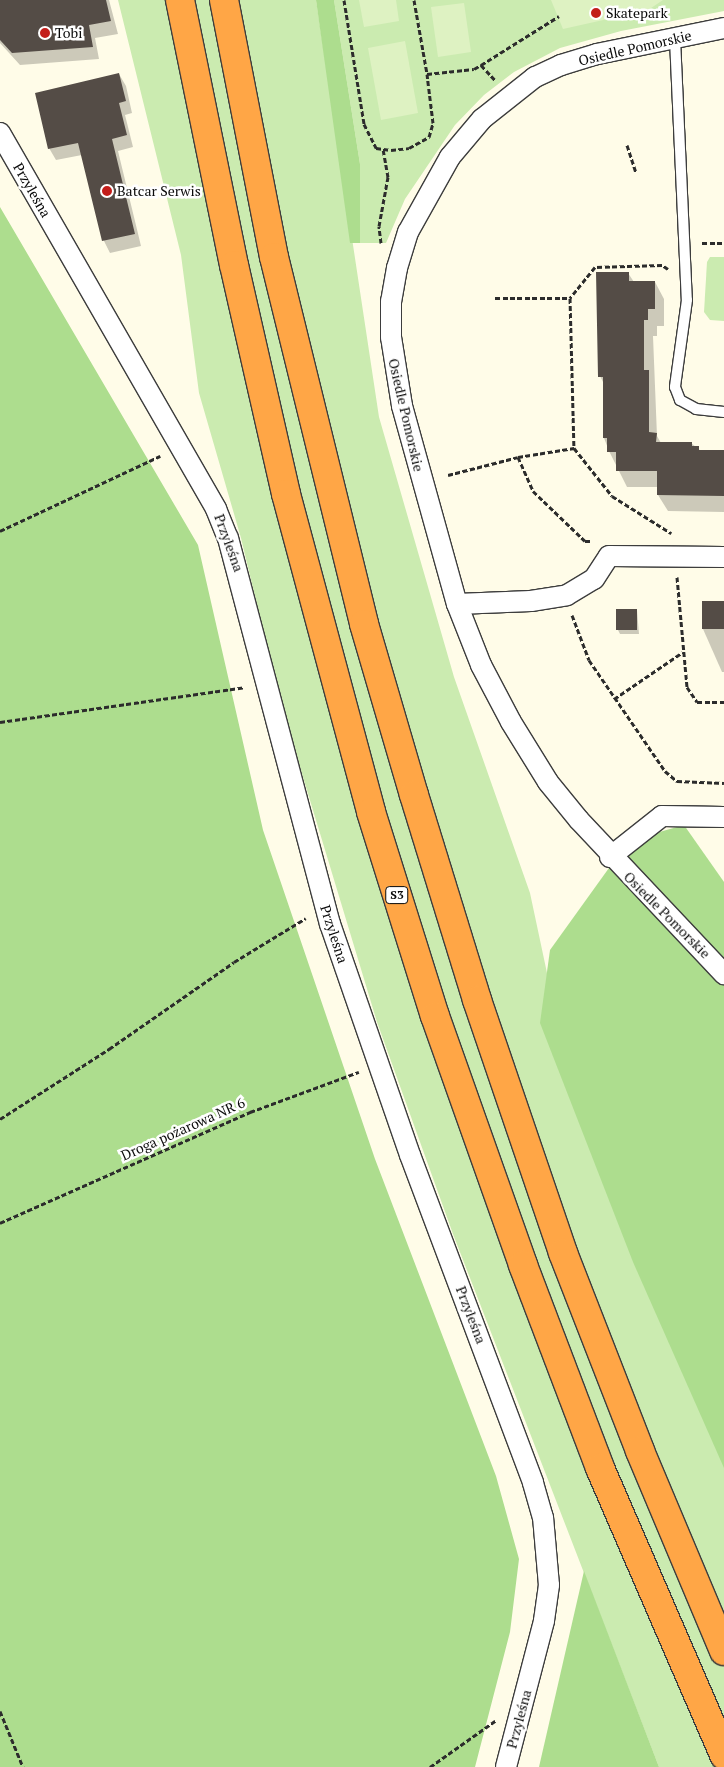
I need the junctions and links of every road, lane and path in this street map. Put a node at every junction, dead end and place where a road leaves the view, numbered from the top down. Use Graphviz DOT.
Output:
graph roads {
  1 [pos="180,0"];
  2 [pos="224,0"];
  3 [pos="344,0"];
  4 [pos="414,0"];
  5 [pos="559,16"];
  6 [pos="724,28"];
  7 [pos="675,39"];
  8 [pos="481,65"];
  9 [pos="427,74"];
  10 [pos="501,86"];
  11 [pos="0,134"];
  12 [pos="627,145"];
  13 [pos="383,149"];
  14 [pos="636,173"];
  15 [pos="724,243"];
  16 [pos="686,244"];
  17 [pos="401,256"];
  18 [pos="687,282"];
  19 [pos="495,298"];
  20 [pos="570,298"];
  21 [pos="724,412"];
  22 [pos="574,448"];
  23 [pos="168,452"];
  24 [pos="518,457"];
  25 [pos="448,475"];
  26 [pos="0,531"];
  27 [pos="603,542"];
  28 [pos="677,547"];
  29 [pos="724,557"];
  30 [pos="567,595"];
  31 [pos="457,604"];
  32 [pos="683,652"];
  33 [pos="265,684"];
  34 [pos="614,699"];
  35 [pos="724,702"];
  36 [pos="0,722"];
  37 [pos="724,783"];
  38 [pos="724,816"];
  39 [pos="610,857"];
  40 [pos="311,915"];
  41 [pos="724,974"];
  42 [pos="378,1064"];
  43 [pos="0,1119"];
  44 [pos="0,1223"];
  45 [pos="724,1651"];
  46 [pos="523,1705"];
  47 [pos="0,1712"];
  48 [pos="724,1756"];
  49 [pos="23,1767"];
  50 [pos="430,1767"];
  51 [pos="506,1767"];
  1 -- 48 [label="highway, S3"];
  2 -- 45 [label="highway"];
  3 -- 13 [label="path"];
  4 -- 9 [label="path"];
  5 -- 8 [label="path"];
  6 -- 7 [label="street, Osiedle Pomorskie"];
  7 -- 16 [label="lane"];
  7 -- 17 [label="street, Osiedle Pomorskie"];
  8 -- 9 [label="path"];
  8 -- 10 [label="path"];
  9 -- 13 [label="path"];
  11 -- 33 [label="street, Przyleśna"];
  12 -- 14 [label="path"];
  13 -- 17 [label="path"];
  15 -- 16 [label="path"];
  16 -- 18 [label="lane"];
  17 -- 31 [label="street, Osiedle Pomorskie"];
  18 -- 20 [label="path"];
  18 -- 21 [label="lane"];
  19 -- 20 [label="path"];
  20 -- 22 [label="path"];
  22 -- 24 [label="path"];
  22 -- 28 [label="path"];
  23 -- 26 [label="path"];
  24 -- 25 [label="path"];
  24 -- 27 [label="path"];
  28 -- 29 [label="street"];
  28 -- 30 [label="street"];
  28 -- 32 [label="path"];
  30 -- 31 [label="street"];
  30 -- 34 [label="path"];
  31 -- 39 [label="street, Osiedle Pomorskie"];
  32 -- 34 [label="path"];
  32 -- 35 [label="path"];
  33 -- 36 [label="path"];
  33 -- 42 [label="street, Przyleśna"];
  34 -- 37 [label="path"];
  38 -- 39 [label="street"];
  39 -- 41 [label="street, Osiedle Pomorskie"];
  40 -- 43 [label="path"];
  42 -- 44 [label="path, Droga pożarowa NR 6"];
  42 -- 46 [label="street, Przyleśna"];
  46 -- 50 [label="path"];
  46 -- 51 [label="street, Przyleśna"];
  47 -- 49 [label="path"];
}
